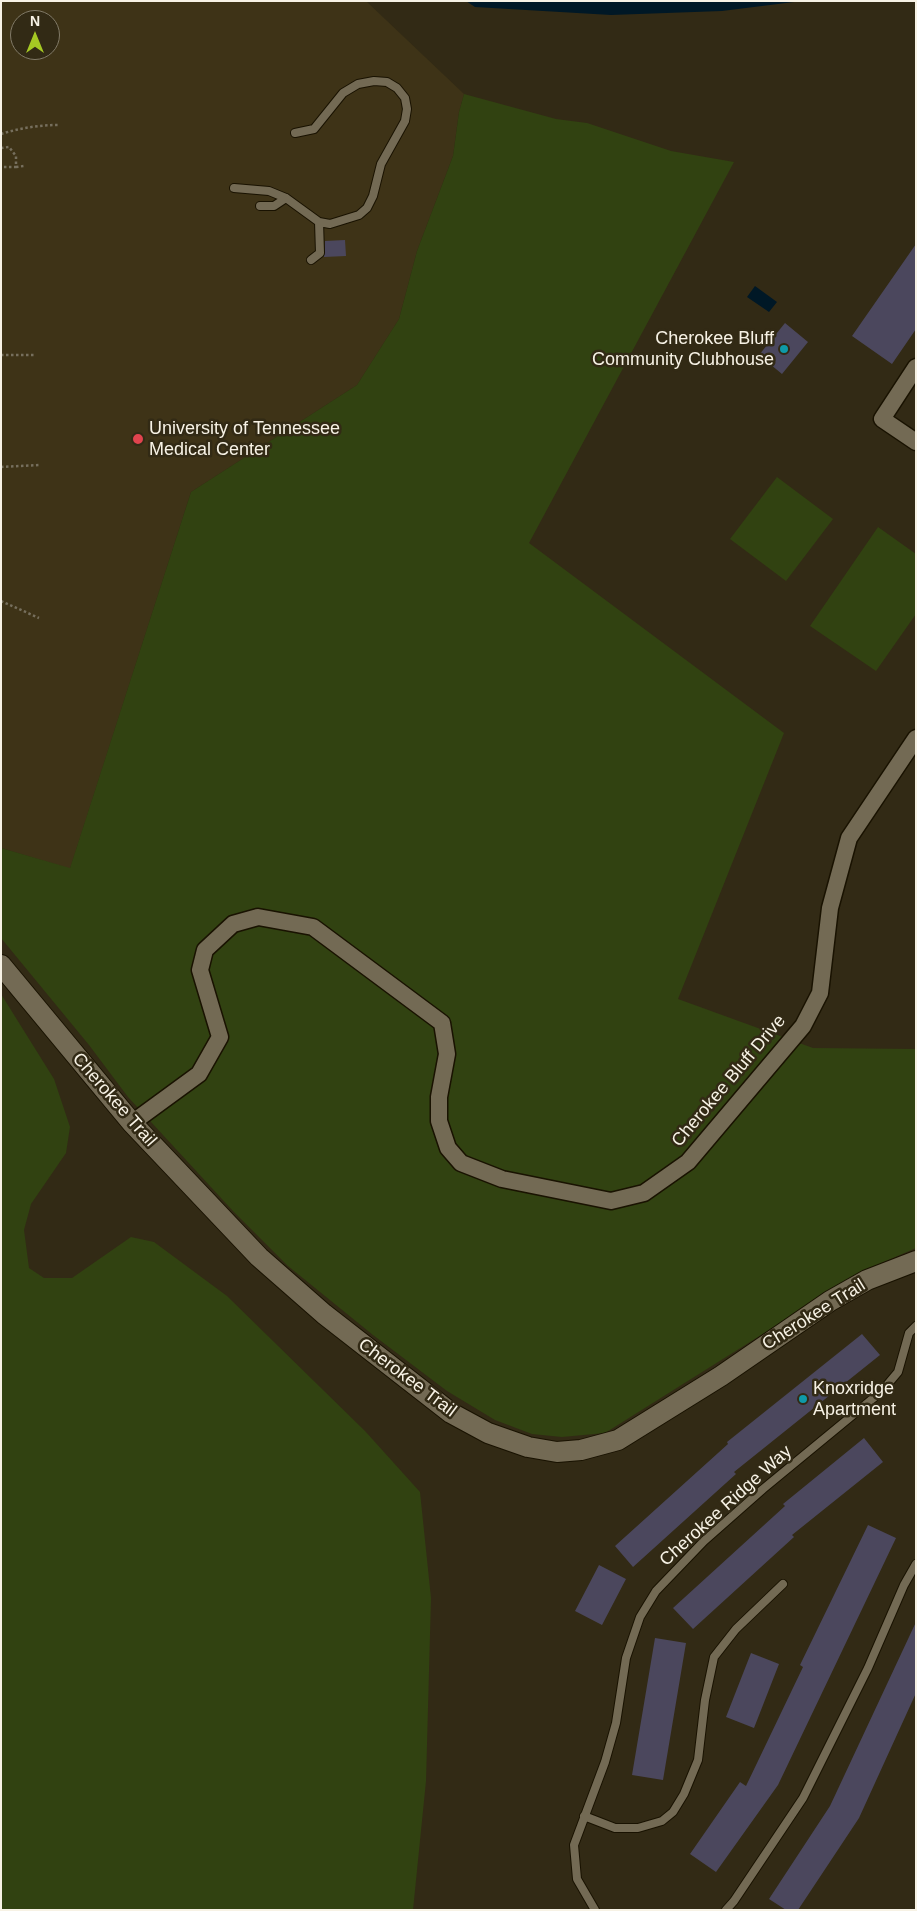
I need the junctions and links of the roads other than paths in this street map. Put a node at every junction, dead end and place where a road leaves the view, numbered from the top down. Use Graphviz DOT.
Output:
graph roads {
  1 [pos="295,133"];
  2 [pos="234,188"];
  3 [pos="286,198"];
  4 [pos="260,206"];
  5 [pos="319,222"];
  6 [pos="311,260"];
  7 [pos="916,368"];
  8 [pos="916,442"];
  9 [pos="916,738"];
  10 [pos="1,965"];
  11 [pos="132,1123"];
  12 [pos="916,1261"];
  13 [pos="916,1326"];
  14 [pos="916,1564"];
  15 [pos="783,1584"];
  16 [pos="584,1816"];
  17 [pos="595,1910"];
  18 [pos="726,1910"];
  1 -- 5 [label="lane"];
  2 -- 3 [label="lane"];
  3 -- 4 [label="lane"];
  3 -- 5 [label="lane"];
  5 -- 6 [label="lane"];
  7 -- 8 [label="street"];
  9 -- 11 [label="street, Cherokee Bluff Drive"];
  10 -- 11 [label="street, Cherokee Trail"];
  11 -- 12 [label="street, Cherokee Trail"];
  13 -- 16 [label="lane, Cherokee Ridge Way"];
  14 -- 18 [label="lane"];
  15 -- 16 [label="lane"];
  16 -- 17 [label="lane, Cherokee Ridge Way"];
}
